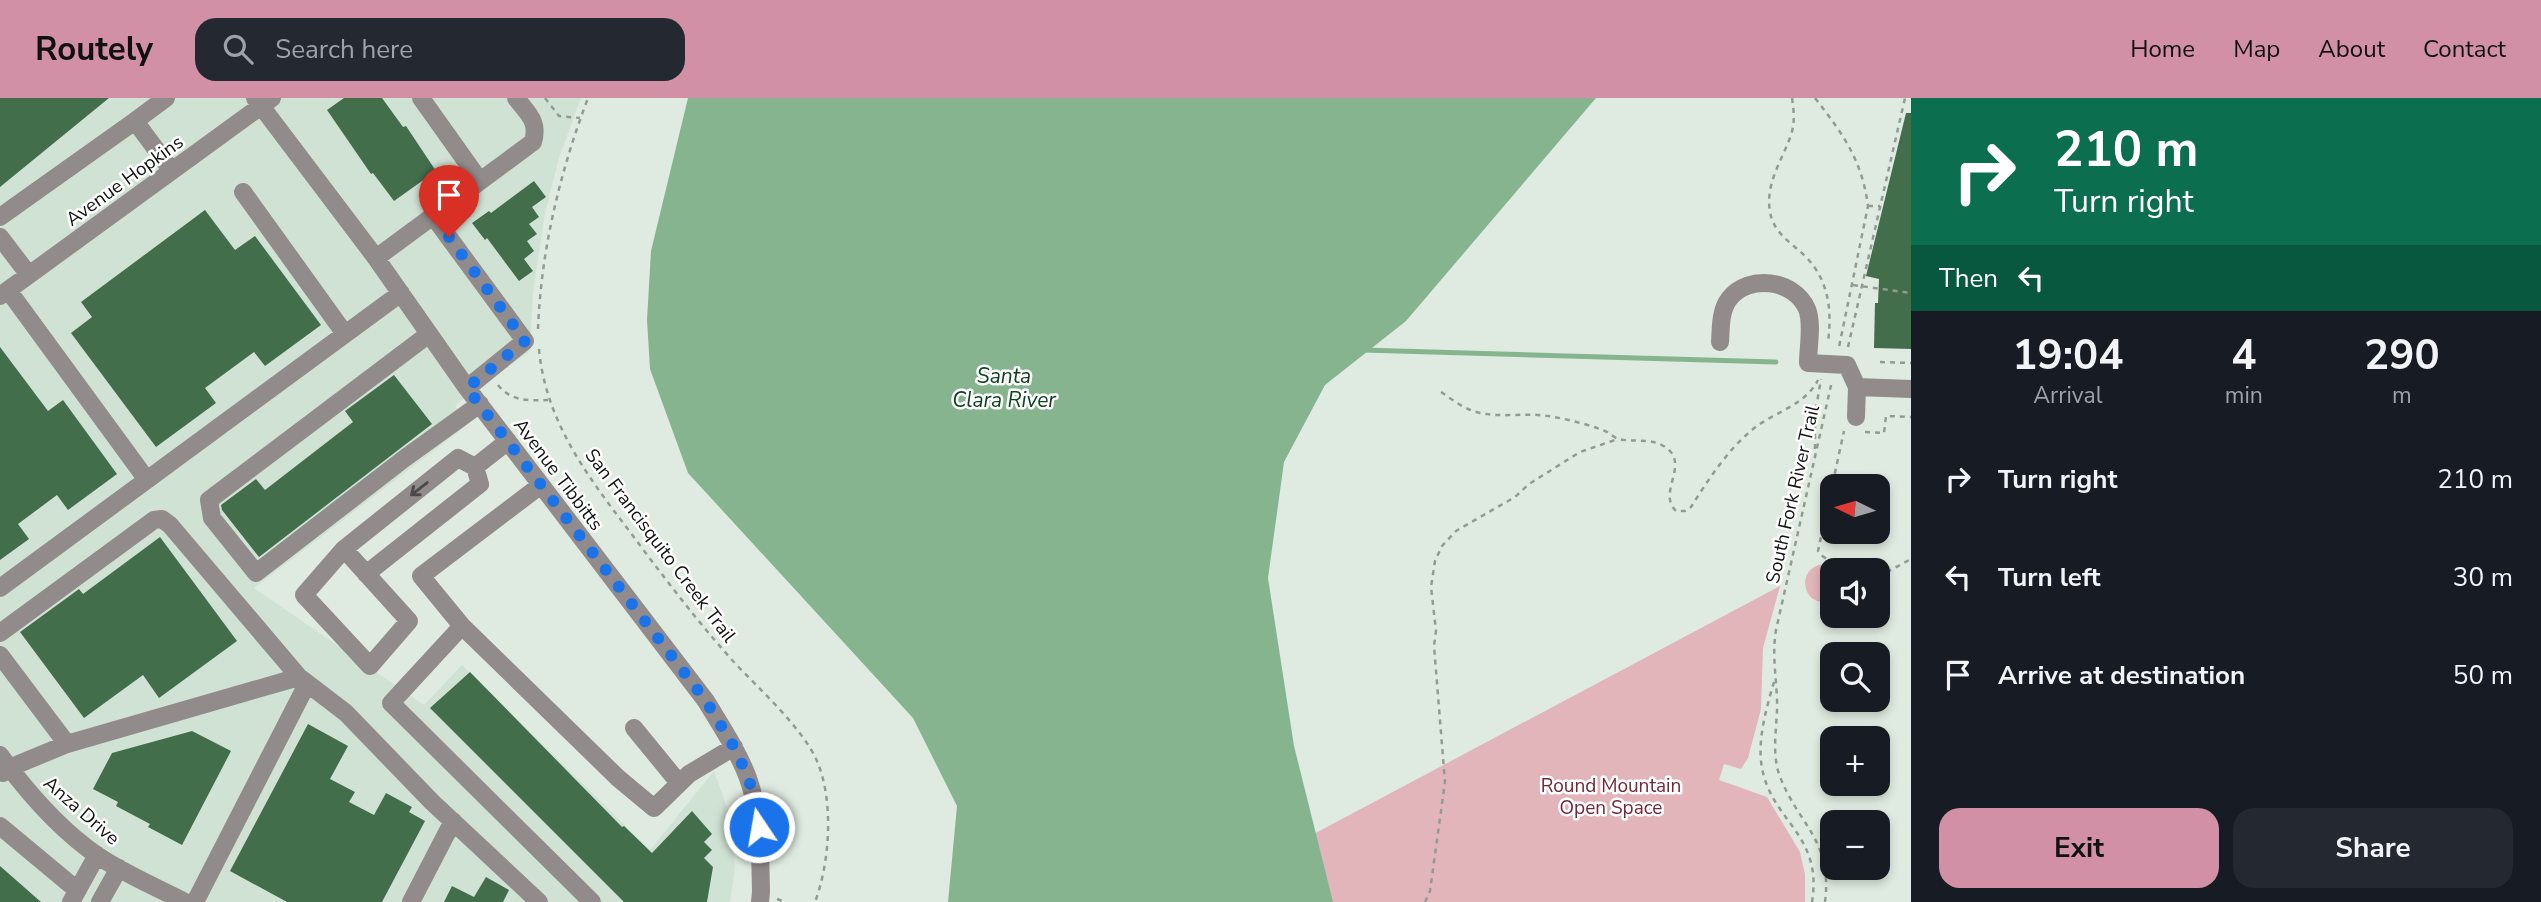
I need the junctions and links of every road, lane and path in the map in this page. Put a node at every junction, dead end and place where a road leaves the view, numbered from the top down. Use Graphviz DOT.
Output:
graph roads {
  1 [pos="166,98"];
  2 [pos="421,98"];
  3 [pos="516,98"];
  4 [pos="545,98"];
  5 [pos="588,98"];
  6 [pos="1792,98"];
  7 [pos="1815,98"];
  8 [pos="1905,98"];
  9 [pos="263,101"];
  10 [pos="580,118"];
  11 [pos="135,121"];
  12 [pos="172,171"];
  13 [pos="480,181"];
  14 [pos="243,192"];
  15 [pos="1868,206"];
  16 [pos="1881,206"];
  17 [pos="433,216"];
  18 [pos="0,217"];
  19 [pos="0,237"];
  20 [pos="376,258"];
  21 [pos="29,275"];
  22 [pos="1853,285"];
  23 [pos="1862,287"];
  24 [pos="4,293"];
  25 [pos="401,293"];
  26 [pos="1911,293"];
  27 [pos="345,334"];
  28 [pos="429,334"];
  29 [pos="538,335"];
  30 [pos="1720,342"];
  31 [pos="539,346"];
  32 [pos="1880,362"];
  33 [pos="1911,363"];
  34 [pos="1835,364"];
  35 [pos="488,372"];
  36 [pos="1857,387"];
  37 [pos="467,388"];
  38 [pos="1911,389"];
  39 [pos="1441,392"];
  40 [pos="548,400"];
  41 [pos="480,404"];
  42 [pos="1911,417"];
  43 [pos="1853,426"];
  44 [pos="1618,439"];
  45 [pos="508,442"];
  46 [pos="1815,456"];
  47 [pos="475,467"];
  48 [pos="147,480"];
  49 [pos="541,485"];
  50 [pos="344,549"];
  51 [pos="1826,558"];
  52 [pos="1911,559"];
  53 [pos="1890,570"];
  54 [pos="366,574"];
  55 [pos="0,588"];
  56 [pos="462,626"];
  57 [pos="0,633"];
  58 [pos="0,655"];
  59 [pos="303,680"];
  60 [pos="1775,680"];
  61 [pos="634,728"];
  62 [pos="67,744"];
  63 [pos="734,747"];
  64 [pos="3,766"];
  65 [pos="679,783"];
  66 [pos="453,821"];
  67 [pos="0,826"];
  68 [pos="97,855"];
  69 [pos="119,868"];
  70 [pos="74,896"];
  71 [pos="100,902"];
  72 [pos="185,902"];
  73 [pos="195,902"];
  74 [pos="411,902"];
  75 [pos="539,902"];
  76 [pos="592,902"];
  77 [pos="760,902"];
  78 [pos="815,902"];
  79 [pos="1425,902"];
  80 [pos="1812,902"];
  81 [pos="1825,902"];
  1 -- 11 [label="street"];
  2 -- 13 [label="street"];
  3 -- 13 [label="street"];
  4 -- 10 [label="path"];
  5 -- 10 [label="path"];
  6 -- 34 [label="path"];
  7 -- 15 [label="path, South Fork River Trail"];
  8 -- 16 [label="path"];
  9 -- 12 [label="street, Avenue Hopkins"];
  9 -- 20 [label="street, Avenue Tibbitts"];
  10 -- 29 [label="path"];
  11 -- 12 [label="street"];
  11 -- 18 [label="street"];
  12 -- 21 [label="street, Avenue Hopkins"];
  13 -- 17 [label="street"];
  14 -- 27 [label="street"];
  15 -- 16 [label="path"];
  15 -- 22 [label="path, South Fork River Trail"];
  16 -- 23 [label="path"];
  17 -- 20 [label="street"];
  17 -- 35 [label="street"];
  19 -- 21 [label="street"];
  20 -- 25 [label="street, Avenue Tibbitts"];
  21 -- 24 [label="street, Avenue Hopkins"];
  22 -- 23 [label="path"];
  22 -- 34 [label="path, South Fork River Trail"];
  23 -- 26 [label="path"];
  23 -- 34 [label="path"];
  24 -- 48 [label="street"];
  25 -- 27 [label="street"];
  25 -- 28 [label="street, Avenue Tibbitts"];
  27 -- 48 [label="street"];
  28 -- 37 [label="street, Avenue Tibbitts"];
  28 -- 41 [label="street"];
  30 -- 34 [label="street"];
  31 -- 40 [label="path, San Francisquito Creek Trail"];
  32 -- 33 [label="path"];
  34 -- 36 [label="street"];
  34 -- 44 [label="path"];
  34 -- 46 [label="path, South Fork River Trail"];
  34 -- 46 [label="path"];
  35 -- 37 [label="street"];
  35 -- 40 [label="path"];
  36 -- 38 [label="street"];
  36 -- 43 [label="street"];
  37 -- 41 [label="street, Avenue Tibbitts"];
  39 -- 44 [label="path"];
  40 -- 78 [label="path, San Francisquito Creek Trail"];
  41 -- 45 [label="street, Avenue Tibbitts"];
  42 -- 43 [label="path"];
  43 -- 51 [label="path"];
  44 -- 79 [label="path"];
  45 -- 47 [label="street"];
  45 -- 49 [label="street, Avenue Tibbitts"];
  46 -- 60 [label="path, South Fork River Trail"];
  47 -- 50 [label="street, one-way"];
  47 -- 54 [label="street"];
  48 -- 55 [label="street"];
  49 -- 56 [label="street"];
  49 -- 63 [label="street, Avenue Tibbitts"];
  50 -- 54 [label="street"];
  50 -- 54 [label="street"];
  52 -- 53 [label="path"];
  56 -- 65 [label="street"];
  56 -- 76 [label="street"];
  57 -- 59 [label="street"];
  58 -- 62 [label="street"];
  59 -- 62 [label="street"];
  59 -- 66 [label="street"];
  59 -- 73 [label="street"];
  60 -- 80 [label="path"];
  60 -- 81 [label="path, South Fork River Trail"];
  61 -- 65 [label="street"];
  62 -- 64 [label="street"];
  63 -- 65 [label="street"];
  63 -- 77 [label="street, Avenue Tibbitts"];
  64 -- 68 [label="street, Anza Drive"];
  66 -- 74 [label="street"];
  66 -- 75 [label="street"];
  67 -- 70 [label="street"];
  68 -- 69 [label="street, Anza Drive"];
  68 -- 70 [label="street"];
  69 -- 71 [label="street"];
  69 -- 72 [label="street, Anza Drive"];
}
